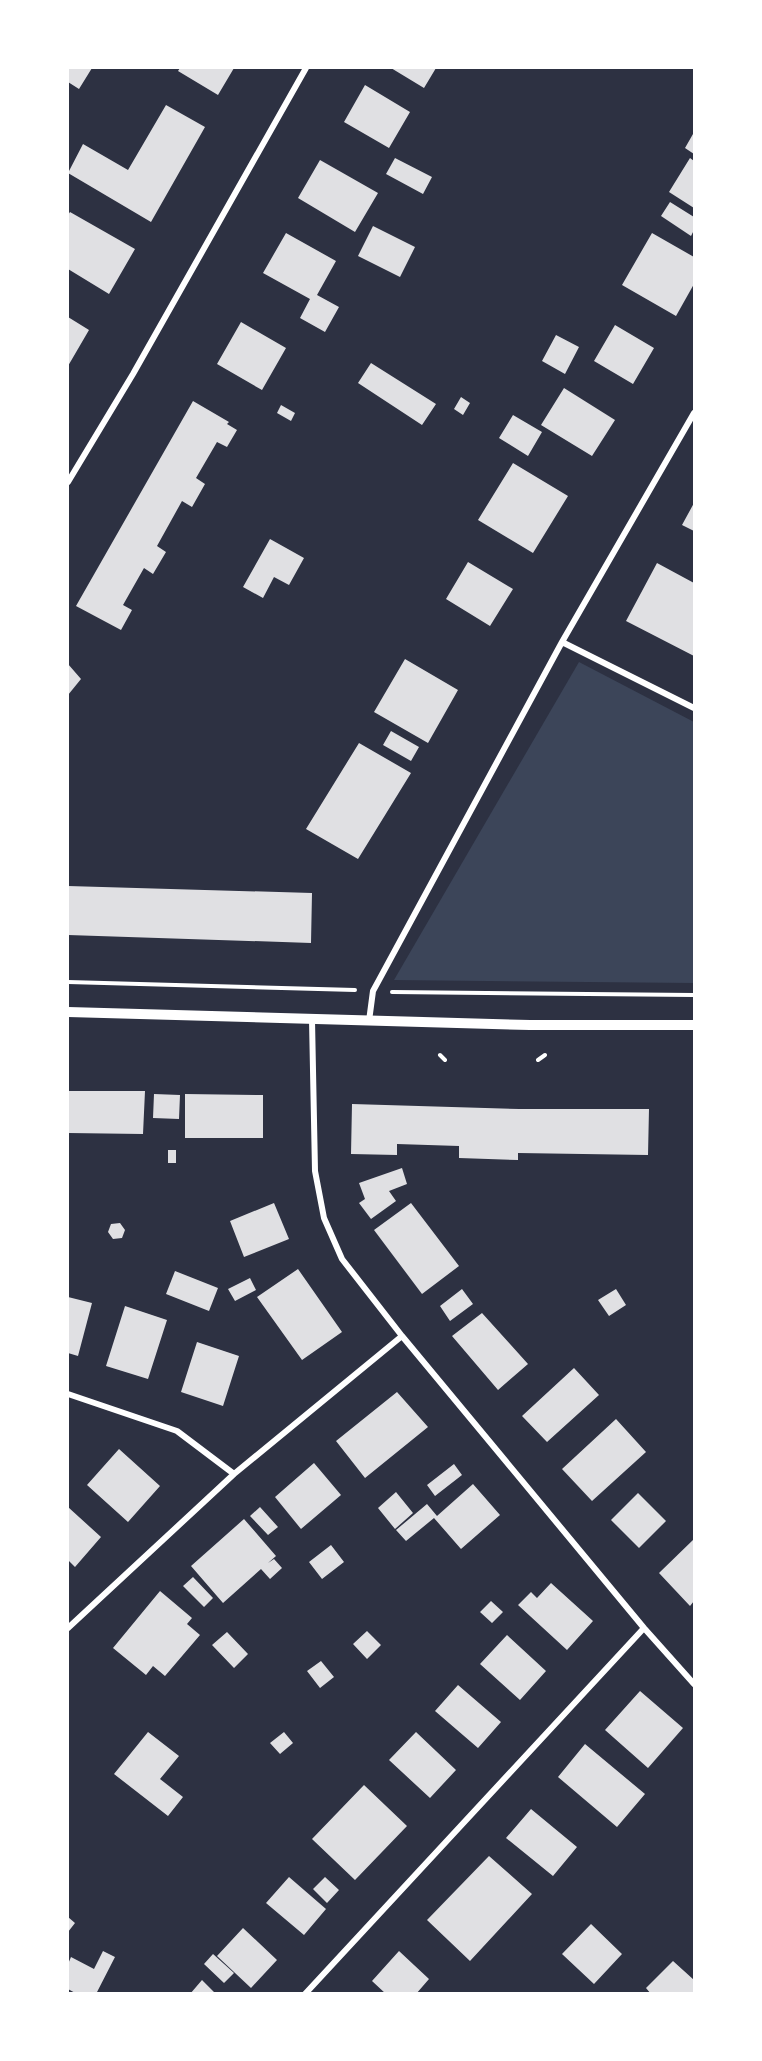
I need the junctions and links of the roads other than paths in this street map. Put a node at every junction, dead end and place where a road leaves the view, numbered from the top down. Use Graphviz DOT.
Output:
graph roads {
  1 [pos="306,68"];
  2 [pos="694,413"];
  3 [pos="68,482"];
  4 [pos="562,642"];
  5 [pos="694,708"];
  6 [pos="68,1012"];
  7 [pos="312,1020"];
  8 [pos="369,1021"];
  9 [pos="694,1025"];
  10 [pos="402,1336"];
  11 [pos="68,1394"];
  12 [pos="234,1474"];
  13 [pos="68,1628"];
  14 [pos="644,1628"];
  15 [pos="694,1684"];
  16 [pos="305,1994"];
  1 -- 3 [label="street"];
  2 -- 4 [label="street"];
  4 -- 5 [label="street"];
  4 -- 8 [label="street"];
  6 -- 7 [label="street"];
  7 -- 8 [label="street"];
  7 -- 10 [label="street"];
  8 -- 9 [label="street"];
  10 -- 12 [label="street"];
  10 -- 14 [label="street"];
  11 -- 12 [label="street"];
  12 -- 13 [label="street"];
  14 -- 15 [label="street"];
  14 -- 16 [label="street"];
}
